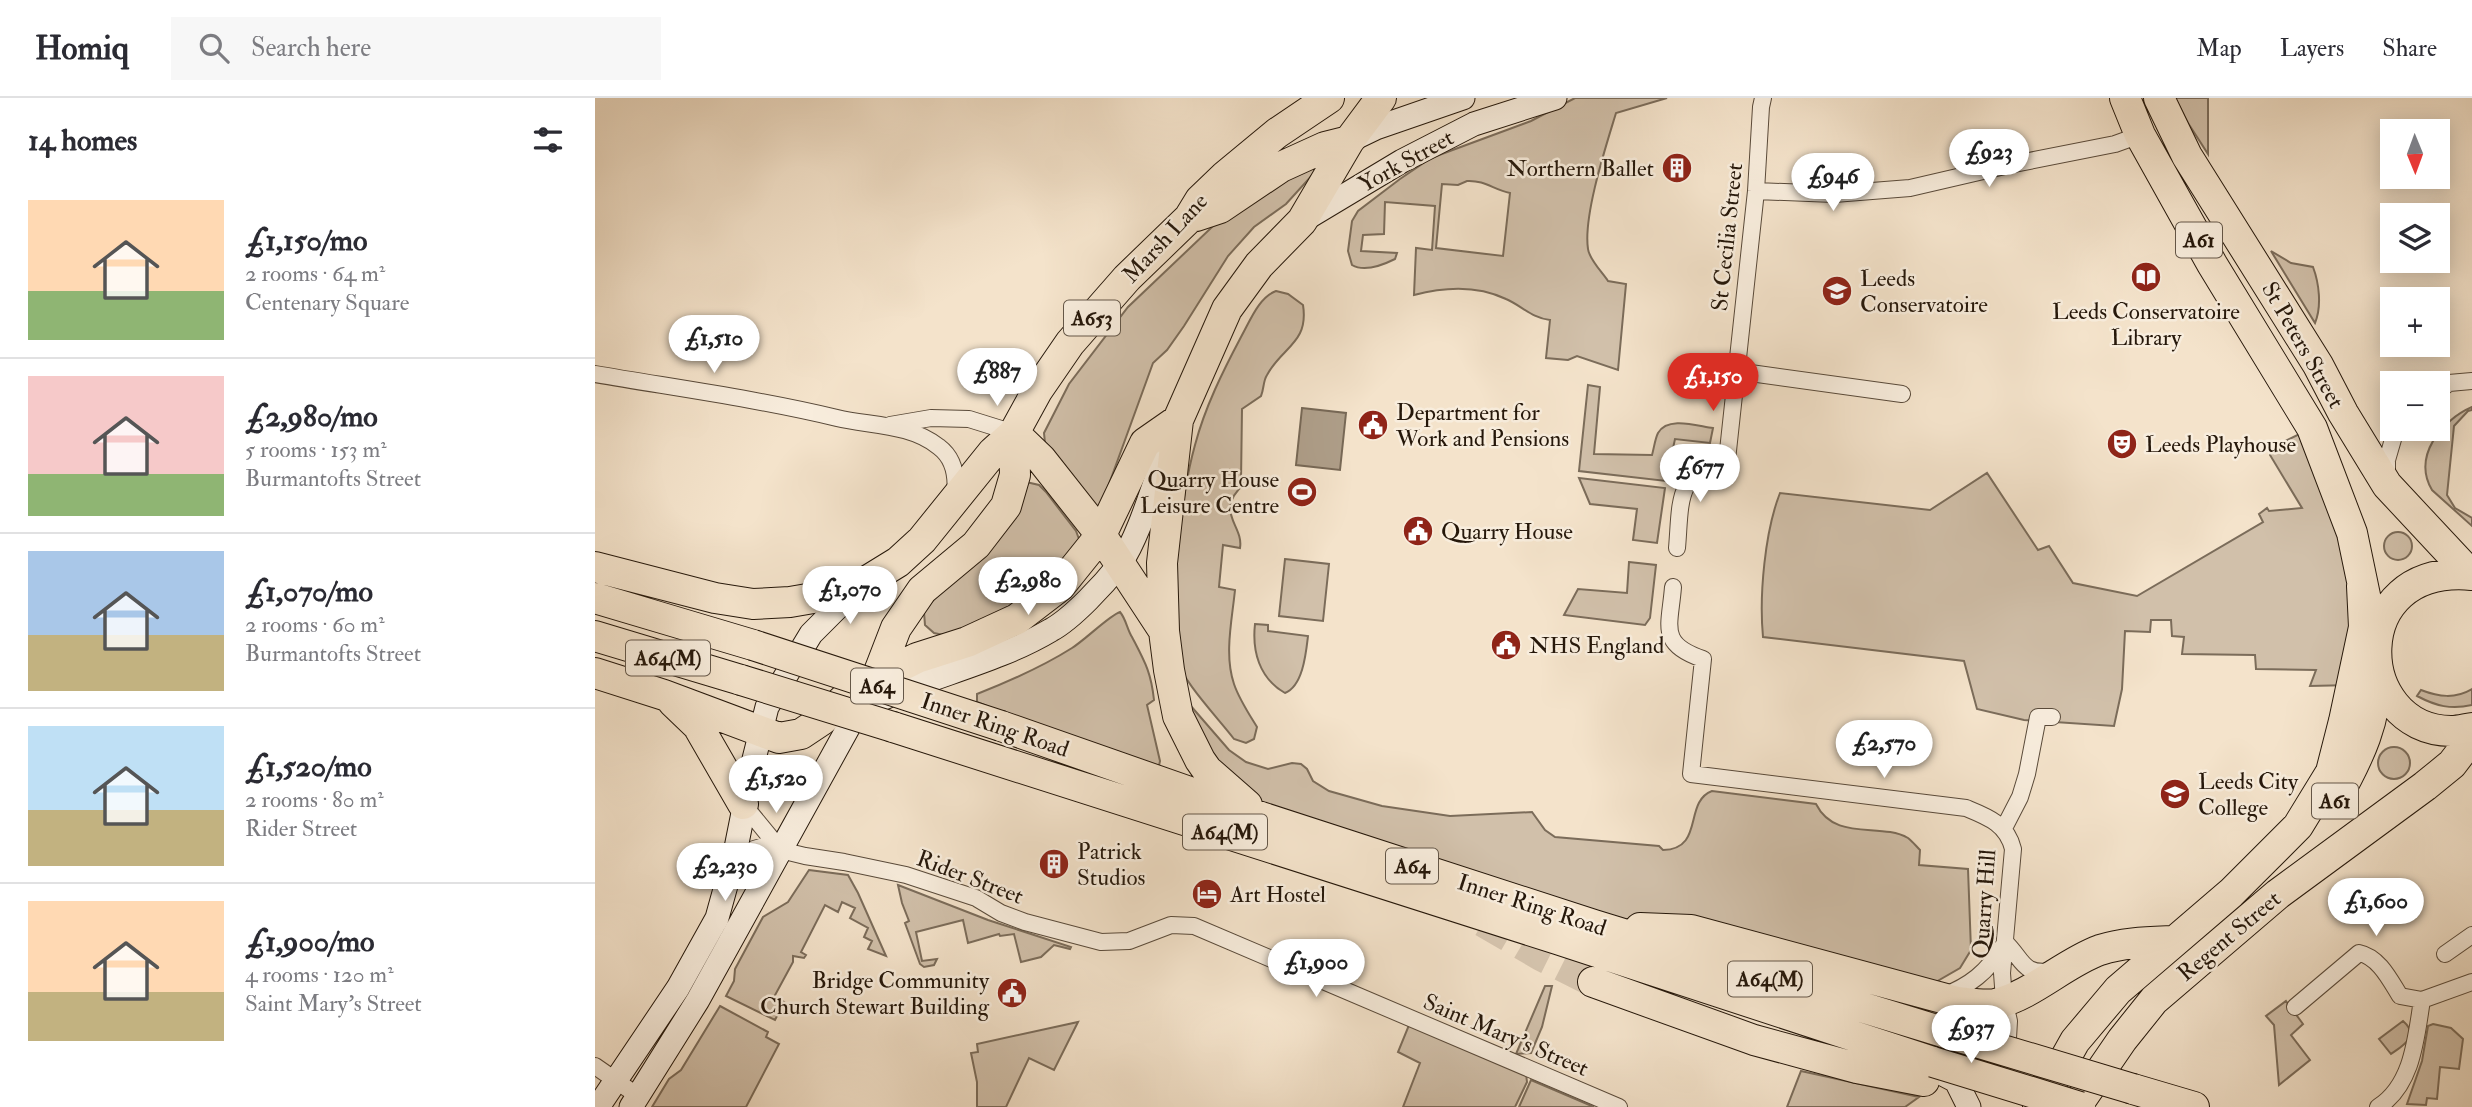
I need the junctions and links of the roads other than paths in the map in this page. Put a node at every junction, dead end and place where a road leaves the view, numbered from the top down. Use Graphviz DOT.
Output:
graph roads {
  1 [pos="1329,98"];
  2 [pos="1381,98"];
  3 [pos="1555,98"];
  4 [pos="2125,98"];
  5 [pos="2159,98"];
  6 [pos="1450,100"];
  7 [pos="1761,101"];
  8 [pos="2140,135"];
  9 [pos="1349,141"];
  10 [pos="1756,191"];
  11 [pos="1189,218"];
  12 [pos="1302,221"];
  13 [pos="1736,371"];
  14 [pos="595,374"];
  15 [pos="2472,381"];
  16 [pos="2450,386"];
  17 [pos="1902,394"];
  18 [pos="1178,420"];
  19 [pos="886,425"];
  20 [pos="1014,433"];
  21 [pos="2393,441"];
  22 [pos="2387,485"];
  23 [pos="954,498"];
  24 [pos="1101,534"];
  25 [pos="1677,548"];
  26 [pos="1120,563"];
  27 [pos="595,567"];
  28 [pos="2472,575"];
  29 [pos="859,586"];
  30 [pos="2362,586"];
  31 [pos="1673,587"];
  32 [pos="922,590"];
  33 [pos="595,598"];
  34 [pos="1164,631"];
  35 [pos="595,636"];
  36 [pos="967,642"];
  37 [pos="2376,655"];
  38 [pos="595,673"];
  39 [pos="664,695"];
  40 [pos="870,711"];
  41 [pos="2052,718"];
  42 [pos="2472,728"];
  43 [pos="761,733"];
  44 [pos="2472,738"];
  45 [pos="743,804"];
  46 [pos="1261,817"];
  47 [pos="2004,828"];
  48 [pos="780,849"];
  49 [pos="2231,893"];
  50 [pos="724,895"];
  51 [pos="1594,925"];
  52 [pos="2472,935"];
  53 [pos="2175,941"];
  54 [pos="1101,942"];
  55 [pos="2005,942"];
  56 [pos="2445,954"];
  57 [pos="2060,969"];
  58 [pos="1593,982"];
  59 [pos="2472,982"];
  60 [pos="1941,997"];
  61 [pos="2004,1000"];
  62 [pos="2422,1000"];
  63 [pos="2295,1007"];
  64 [pos="595,1066"];
  65 [pos="1928,1070"];
  66 [pos="616,1080"];
  67 [pos="2034,1100"];
  68 [pos="634,1101"];
  69 [pos="598,1107"];
  70 [pos="1619,1107"];
  71 [pos="1969,1107"];
  72 [pos="2078,1107"];
  73 [pos="2194,1107"];
  74 [pos="2378,1107"];
  1 -- 11 [label="highway, Marsh Lane / A653"];
  2 -- 9 [label="highway"];
  3 -- 12 [label="street, York Street"];
  4 -- 8 [label="highway, A61"];
  5 -- 22 [label="highway, St Peters Street / A61"];
  6 -- 9 [label="street, York Street"];
  7 -- 10 [label="street, St Cecilia Street"];
  8 -- 10 [label="street"];
  8 -- 30 [label="highway, St Peters Street / A61"];
  9 -- 11 [label="highway"];
  9 -- 12 [label="highway"];
  10 -- 13 [label="street, St Cecilia Street"];
  11 -- 20 [label="highway, Marsh Lane / A653"];
  12 -- 18 [label="highway"];
  13 -- 17 [label="street"];
  13 -- 25 [label="street, St Cecilia Street"];
  14 -- 19 [label="street"];
  15 -- 16 [label="street"];
  18 -- 24 [label="highway"];
  18 -- 26 [label="street"];
  18 -- 34 [label="highway"];
  19 -- 20 [label="street"];
  19 -- 23 [label="street"];
  20 -- 23 [label="highway, Marsh Lane / A653"];
  20 -- 24 [label="highway"];
  20 -- 32 [label="highway"];
  21 -- 22 [label="street"];
  22 -- 28 [label="highway, St Peters Street / A61"];
  23 -- 29 [label="highway, Marsh Lane / A653"];
  24 -- 26 [label="highway"];
  24 -- 36 [label="highway"];
  26 -- 34 [label="highway"];
  26 -- 40 [label="street"];
  27 -- 29 [label="highway, A653"];
  28 -- 37 [label="highway, A61"];
  29 -- 43 [label="street"];
  30 -- 37 [label="highway, St Peters Street / A61"];
  30 -- 49 [label="highway, Regent Street / A61"];
  31 -- 47 [label="street, Quarry Hill"];
  32 -- 36 [label="highway"];
  32 -- 40 [label="highway"];
  33 -- 46 [label="highway, Inner Ring Road / A64, bridge"];
  34 -- 46 [label="highway"];
  35 -- 40 [label="highway, Inner Ring Road / A64(M), bridge"];
  36 -- 40 [label="highway"];
  37 -- 42 [label="highway, A61"];
  37 -- 49 [label="highway, Regent Street / A61"];
  38 -- 39 [label="highway"];
  39 -- 43 [label="highway"];
  39 -- 45 [label="highway"];
  40 -- 43 [label="highway"];
  40 -- 48 [label="street"];
  40 -- 65 [label="highway, Inner Ring Road / A64(M)"];
  41 -- 47 [label="street"];
  43 -- 45 [label="street"];
  44 -- 72 [label="highway, Regent Street / A61"];
  45 -- 48 [label="street"];
  45 -- 50 [label="street"];
  46 -- 51 [label="highway, Inner Ring Road / A64"];
  47 -- 55 [label="street, Quarry Hill"];
  48 -- 50 [label="street, Rider Street"];
  48 -- 54 [label="street, Rider Street"];
  48 -- 68 [label="street"];
  49 -- 53 [label="highway, Regent Street / A61"];
  50 -- 66 [label="street"];
  51 -- 60 [label="highway"];
  51 -- 73 [label="highway, Inner Ring Road / A64(M), bridge"];
  52 -- 56 [label="street"];
  53 -- 57 [label="highway"];
  53 -- 67 [label="highway, Regent Street / A61"];
  54 -- 70 [label="street, Saint Mary's Street"];
  55 -- 57 [label="street"];
  55 -- 60 [label="street"];
  55 -- 61 [label="street, Quarry Hill"];
  57 -- 61 [label="highway"];
  58 -- 65 [label="highway, A64(M)"];
  59 -- 62 [label="street"];
  60 -- 61 [label="highway"];
  61 -- 71 [label="street, Quarry Hill"];
  62 -- 63 [label="street"];
  62 -- 74 [label="street"];
  64 -- 66 [label="street"];
  65 -- 67 [label="highway, A64(M), bridge"];
  65 -- 71 [label="street"];
  66 -- 68 [label="street"];
  66 -- 69 [label="street"];
  67 -- 72 [label="highway, A64(M), bridge"];
}
